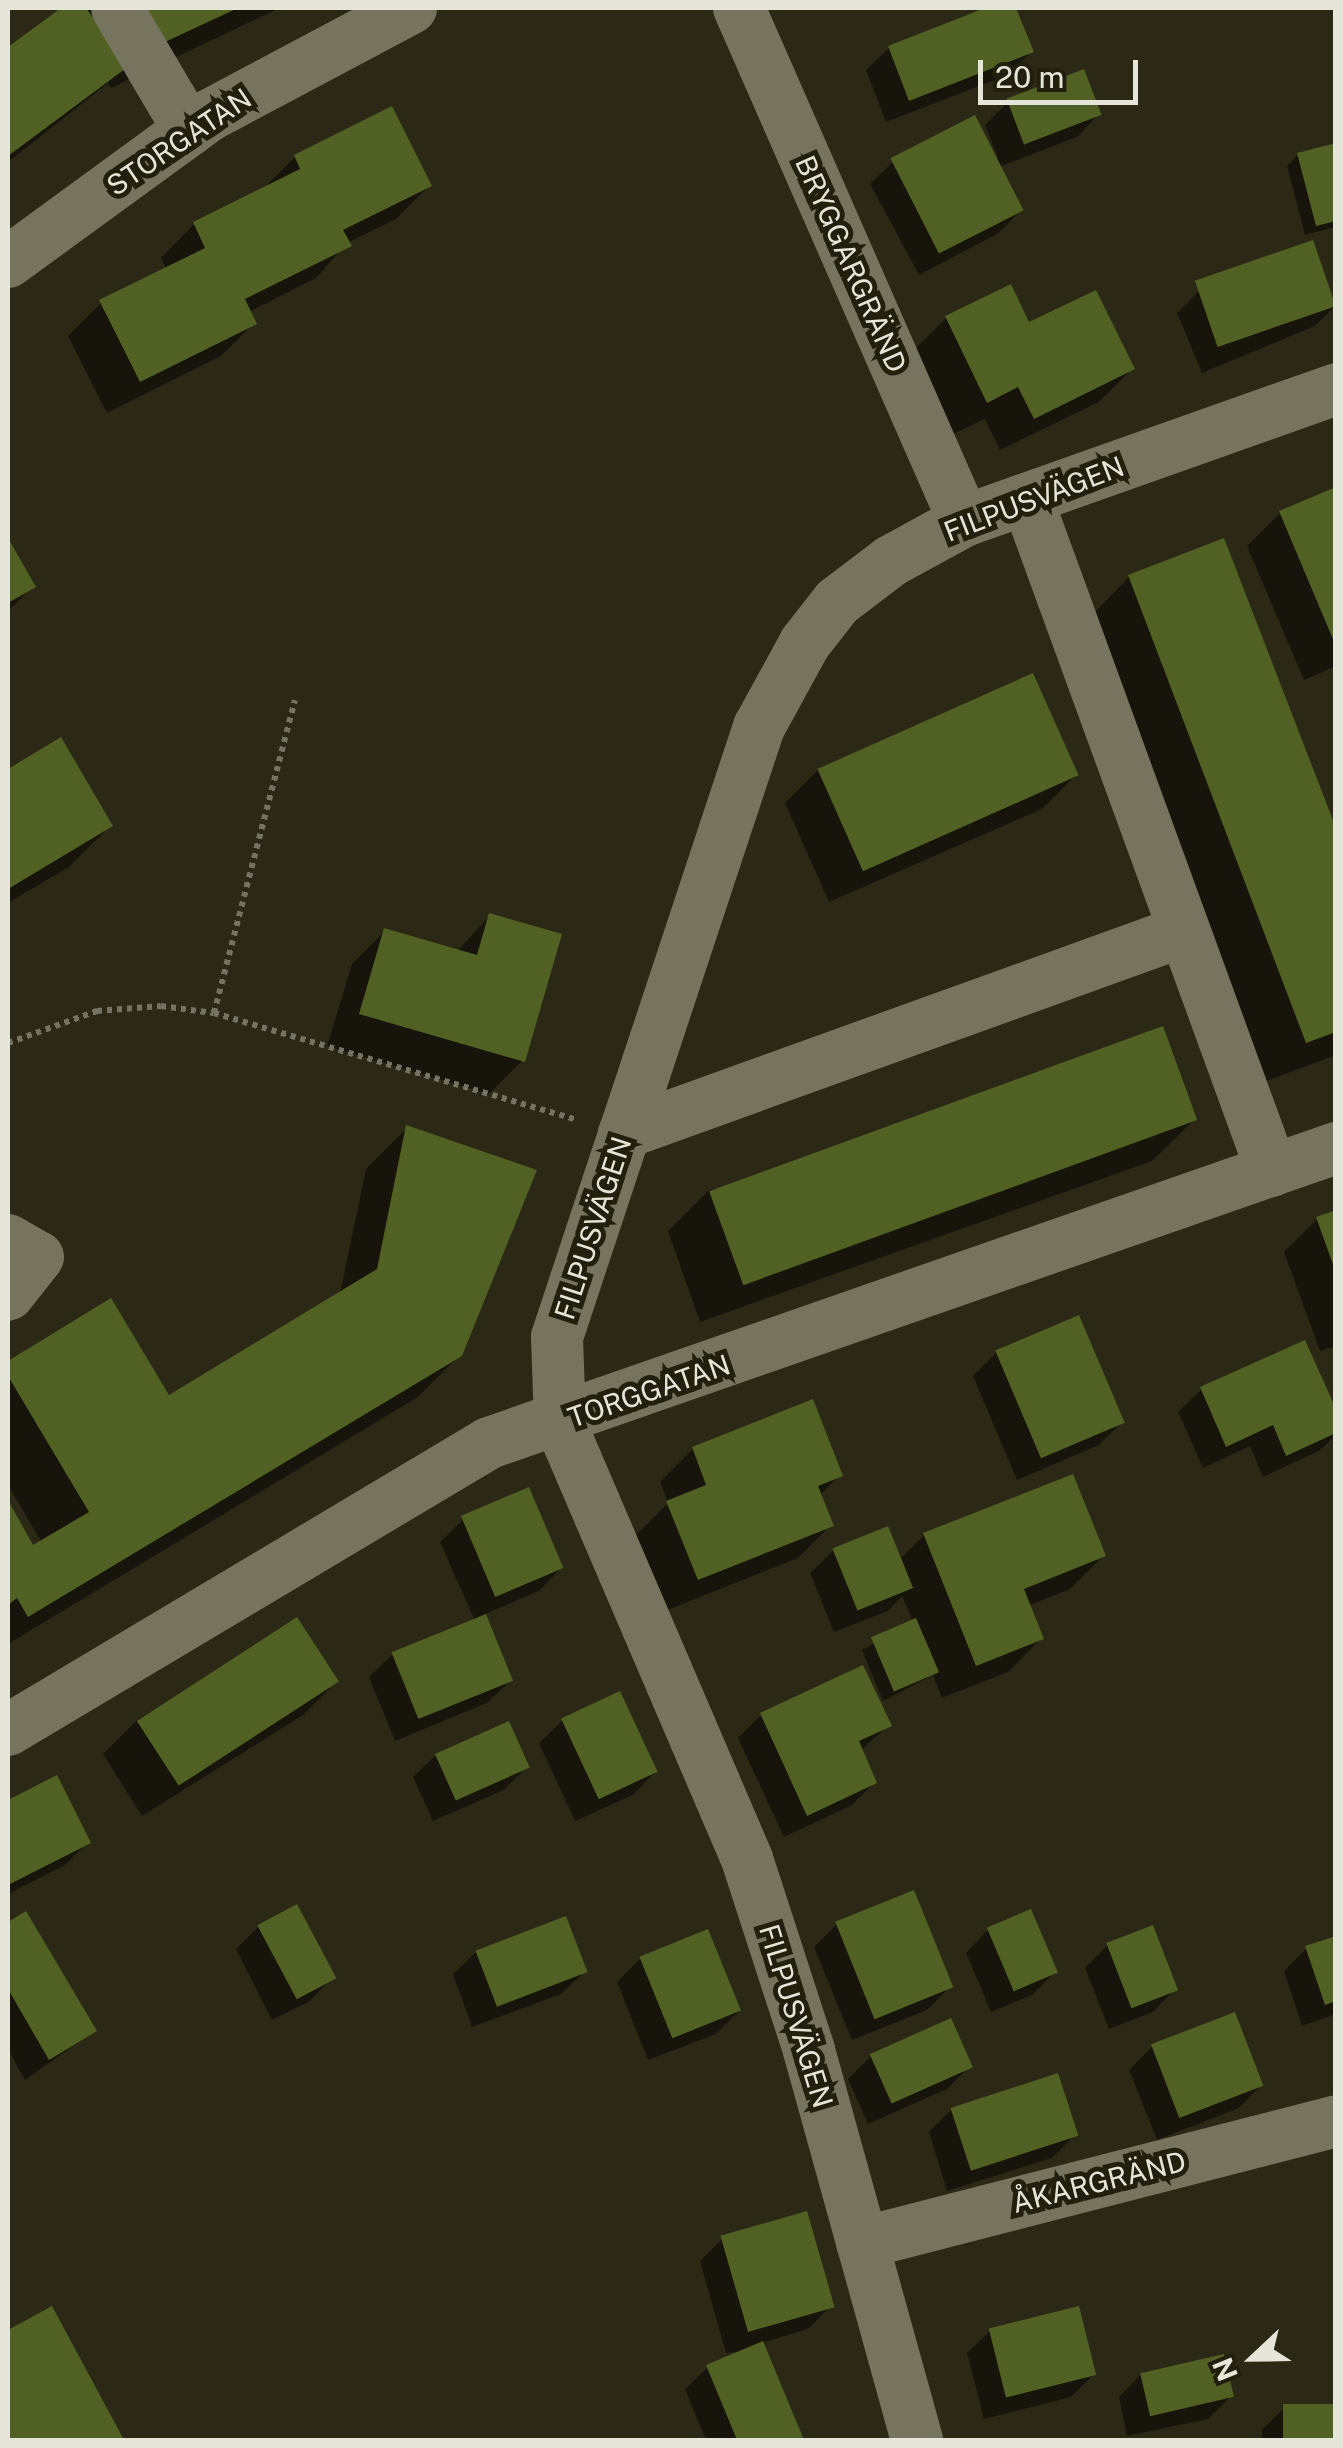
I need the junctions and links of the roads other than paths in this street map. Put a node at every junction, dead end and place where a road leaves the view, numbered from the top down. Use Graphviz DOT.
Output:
graph roads {
  1 [pos="117,8"];
  2 [pos="412,8"];
  3 [pos="739,8"];
  4 [pos="189,130"];
  5 [pos="8,262"];
  6 [pos="1336,390"];
  7 [pos="1028,499"];
  8 [pos="964,521"];
  9 [pos="1184,931"];
  10 [pos="624,1133"];
  11 [pos="1336,1148"];
  12 [pos="1272,1171"];
  13 [pos="8,1240"];
  14 [pos="8,1295"];
  15 [pos="560,1423"];
  16 [pos="8,1730"];
  17 [pos="1336,2121"];
  18 [pos="862,2243"];
  19 [pos="917,2440"];
  1 -- 4 [label="street"];
  2 -- 4 [label="street, STORGATAN"];
  3 -- 8 [label="street, BRYGGARGRÄND"];
  4 -- 5 [label="street, STORGATAN"];
  6 -- 7 [label="street, FILPUSVÄGEN"];
  7 -- 8 [label="street, FILPUSVÄGEN"];
  7 -- 9 [label="street"];
  8 -- 10 [label="street, FILPUSVÄGEN"];
  9 -- 10 [label="street"];
  9 -- 12 [label="street"];
  10 -- 15 [label="street, FILPUSVÄGEN"];
  11 -- 12 [label="street, TORGGATAN"];
  12 -- 15 [label="street, TORGGATAN"];
  13 -- 14 [label="street"];
  15 -- 16 [label="street, TORGGATAN"];
  15 -- 18 [label="street, FILPUSVÄGEN"];
  17 -- 18 [label="street, ÅKARGRÄND"];
  18 -- 19 [label="street, FILPUSVÄGEN"];
}
